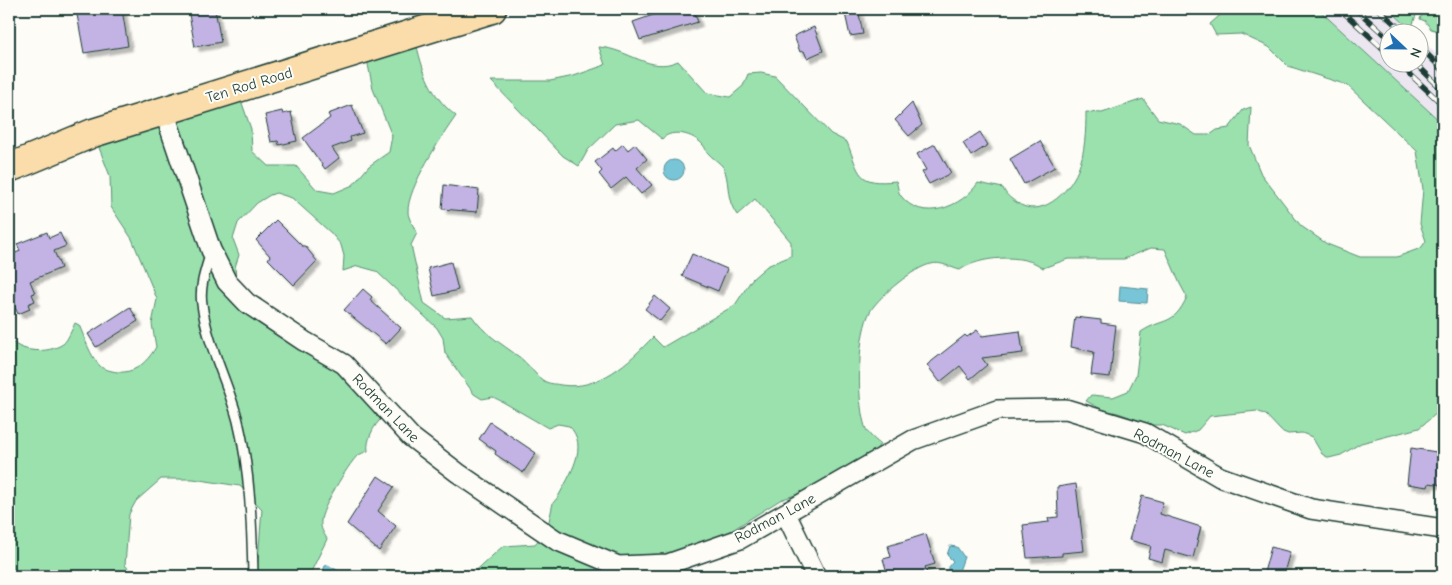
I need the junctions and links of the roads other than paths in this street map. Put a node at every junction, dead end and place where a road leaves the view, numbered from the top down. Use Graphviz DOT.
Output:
graph roads {
  1 [pos="492,9"];
  2 [pos="164,111"];
  3 [pos="9,168"];
  4 [pos="211,250"];
  5 [pos="786,514"];
  6 [pos="1443,529"];
  7 [pos="253,576"];
  8 [pos="816,576"];
  1 -- 2 [label="main road, Ten Rod Road"];
  2 -- 3 [label="main road, Ten Rod Road"];
  2 -- 4 [label="street, Rodman Lane"];
  4 -- 5 [label="street, Rodman Lane"];
  4 -- 7 [label="lane"];
  5 -- 6 [label="street, Rodman Lane"];
  5 -- 8 [label="street"];
}
